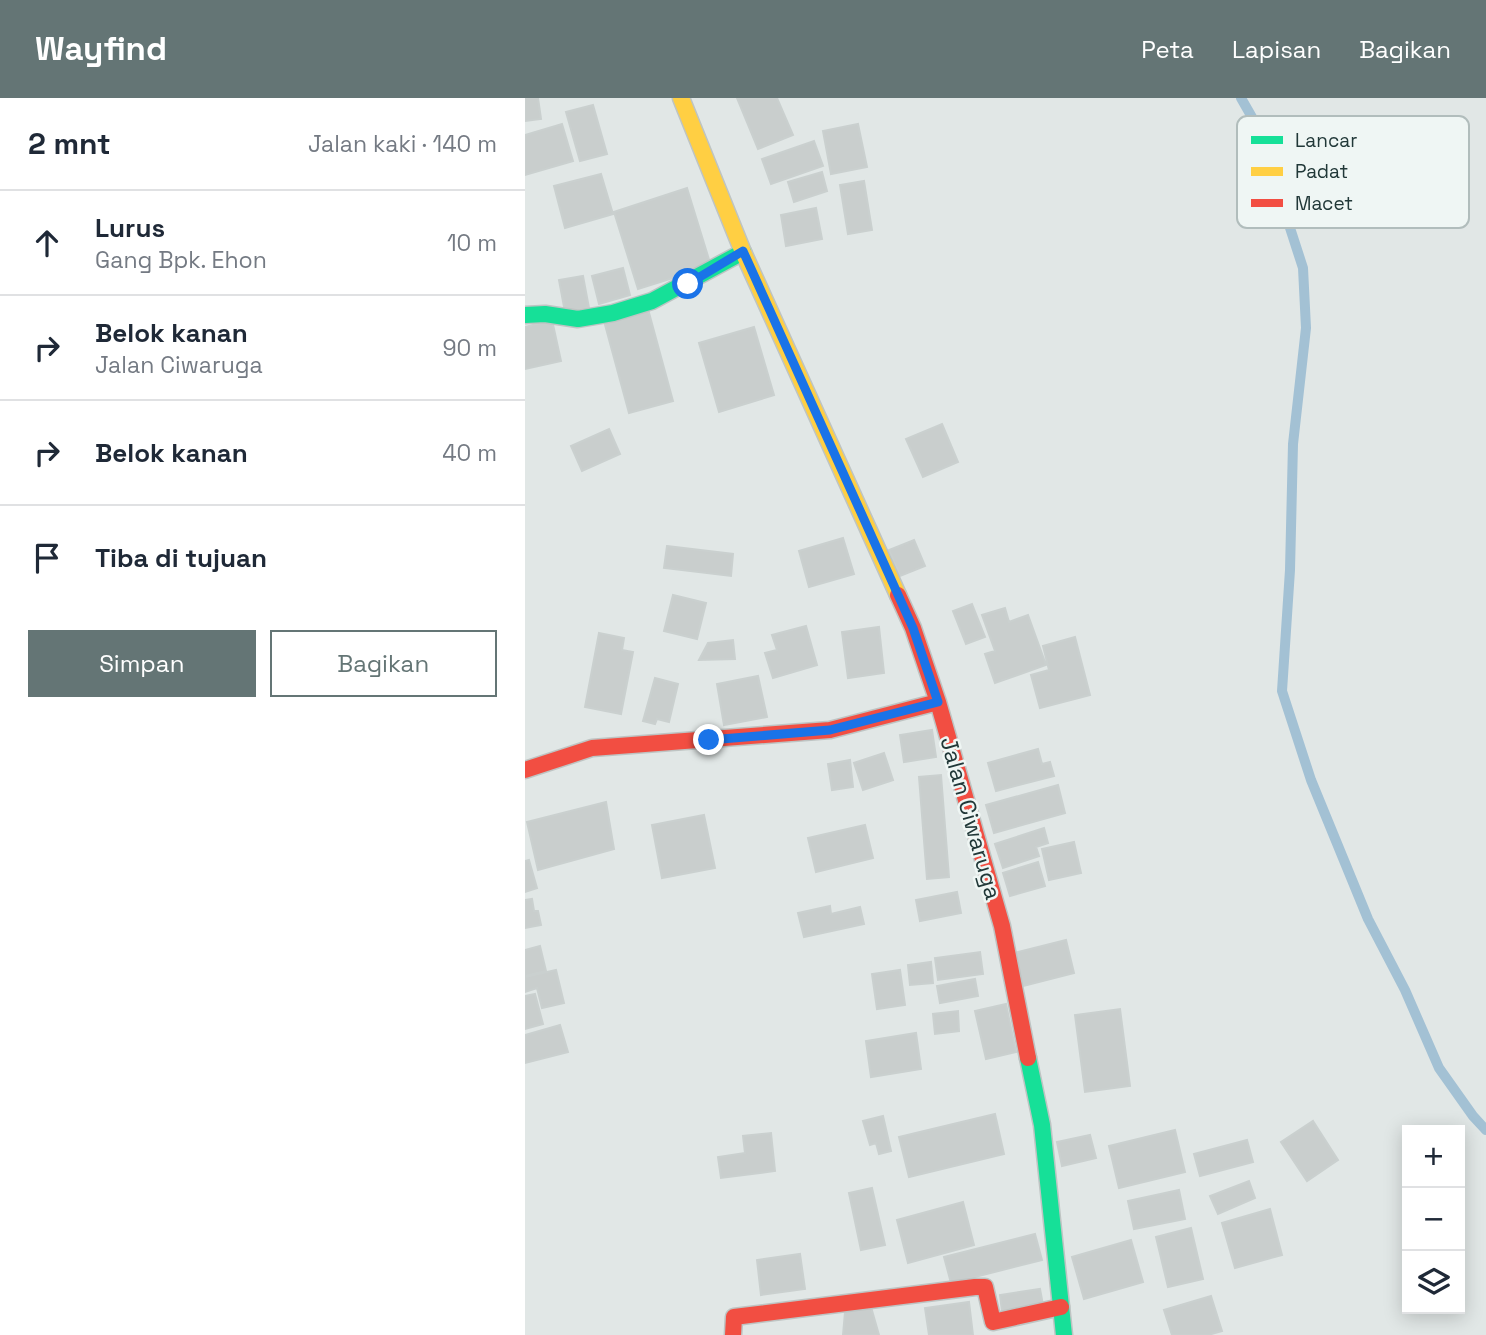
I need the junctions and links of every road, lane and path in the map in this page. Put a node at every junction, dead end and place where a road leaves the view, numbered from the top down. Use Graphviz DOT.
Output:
graph roads {
  1 [pos="681,98"];
  2 [pos="743,251"];
  3 [pos="525,315"];
  4 [pos="938,702"];
  5 [pos="525,770"];
  6 [pos="1061,1307"];
  7 [pos="733,1335"];
  8 [pos="1063,1335"];
  1 -- 2 [label="street, Jalan Ciwaruga"];
  2 -- 3 [label="street"];
  2 -- 4 [label="street, Jalan Ciwaruga"];
  4 -- 5 [label="street"];
  4 -- 6 [label="street, Jalan Ciwaruga"];
  6 -- 7 [label="street"];
  6 -- 8 [label="street, Jalan Ciwaruga"];
}
